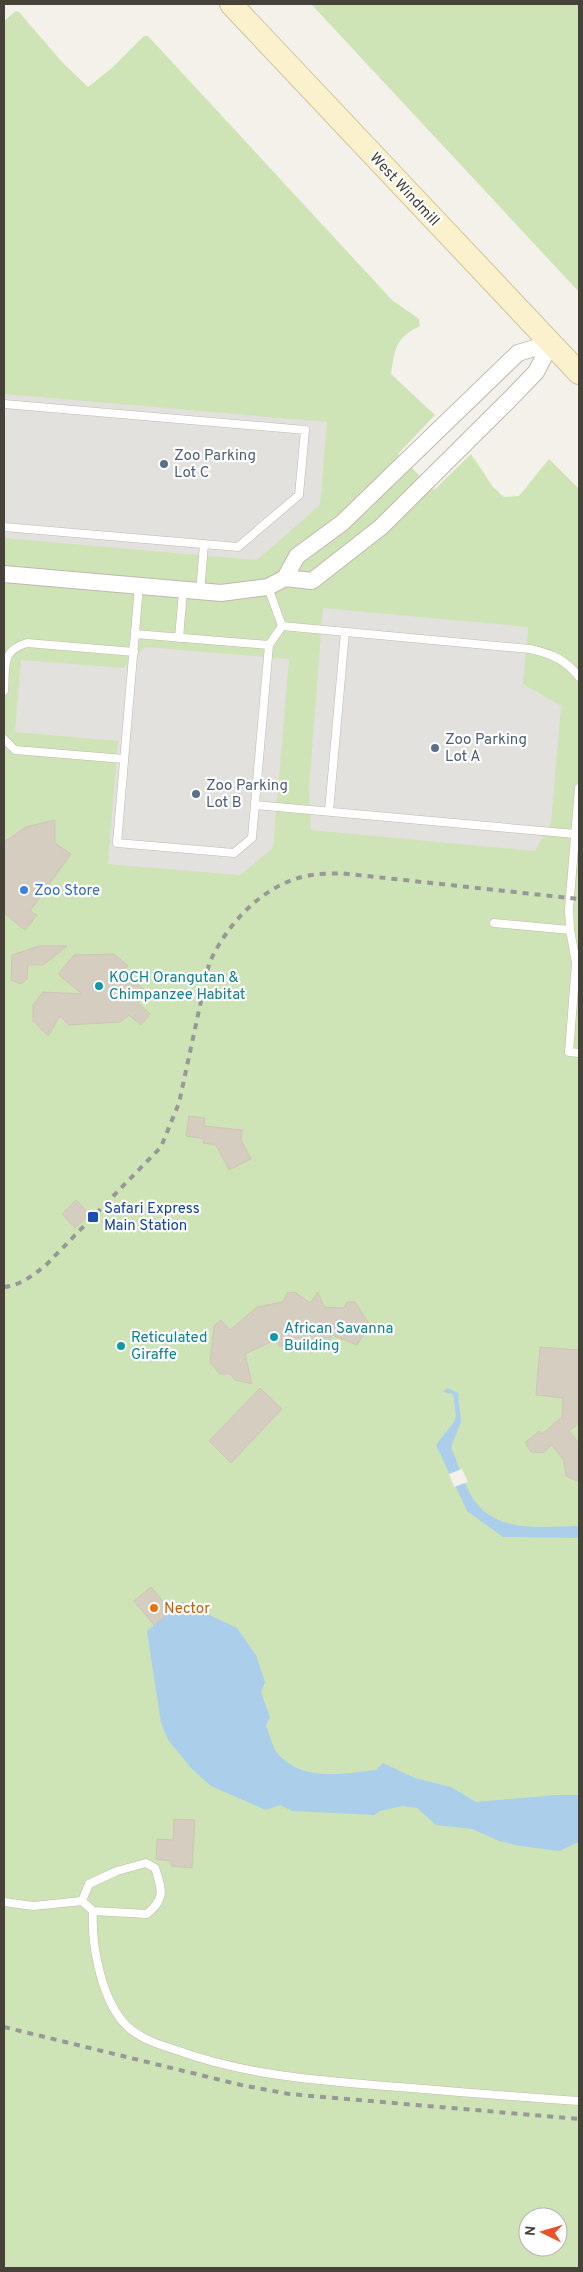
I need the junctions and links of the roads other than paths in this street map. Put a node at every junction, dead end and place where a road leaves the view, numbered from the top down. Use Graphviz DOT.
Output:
graph roads {
  1 [pos="231,4"];
  2 [pos="551,343"];
  3 [pos="579,373"];
  4 [pos="4,404"];
  5 [pos="4,527"];
  6 [pos="204,544"];
  7 [pos="4,574"];
  8 [pos="285,578"];
  9 [pos="139,586"];
  10 [pos="268,586"];
  11 [pos="183,591"];
  12 [pos="200,593"];
  13 [pos="282,626"];
  14 [pos="345,632"];
  15 [pos="135,634"];
  16 [pos="179,638"];
  17 [pos="269,646"];
  18 [pos="134,652"];
  19 [pos="579,678"];
  20 [pos="4,691"];
  21 [pos="4,738"];
  22 [pos="124,759"];
  23 [pos="579,788"];
  24 [pos="255,805"];
  25 [pos="329,811"];
  26 [pos="576,834"];
  27 [pos="575,883"];
  28 [pos="494,923"];
  29 [pos="570,930"];
  30 [pos="579,1053"];
  31 [pos="82,1901"];
  32 [pos="4,1902"];
  33 [pos="93,1911"];
  34 [pos="579,2101"];
  1 -- 2 [label="street, West Windmill"];
  2 -- 3 [label="street, West Windmill"];
  2 -- 8 [label="street"];
  2 -- 8 [label="street"];
  4 -- 6 [label="lane"];
  5 -- 6 [label="lane"];
  6 -- 12 [label="lane"];
  7 -- 9 [label="street"];
  8 -- 10 [label="street"];
  9 -- 11 [label="street"];
  9 -- 15 [label="lane"];
  10 -- 12 [label="street"];
  10 -- 13 [label="lane"];
  11 -- 12 [label="street"];
  11 -- 16 [label="lane"];
  13 -- 14 [label="lane"];
  13 -- 17 [label="lane"];
  14 -- 19 [label="lane"];
  14 -- 25 [label="lane"];
  15 -- 16 [label="lane"];
  15 -- 18 [label="lane"];
  16 -- 17 [label="lane"];
  17 -- 24 [label="lane"];
  18 -- 20 [label="lane"];
  18 -- 22 [label="lane"];
  21 -- 22 [label="lane"];
  22 -- 24 [label="lane"];
  23 -- 26 [label="lane"];
  24 -- 25 [label="lane"];
  25 -- 26 [label="lane"];
  26 -- 27 [label="lane"];
  27 -- 29 [label="lane"];
  28 -- 29 [label="lane"];
  29 -- 30 [label="lane"];
  31 -- 32 [label="lane"];
  31 -- 33 [label="lane"];
  31 -- 33 [label="lane"];
  33 -- 34 [label="lane"];
}
